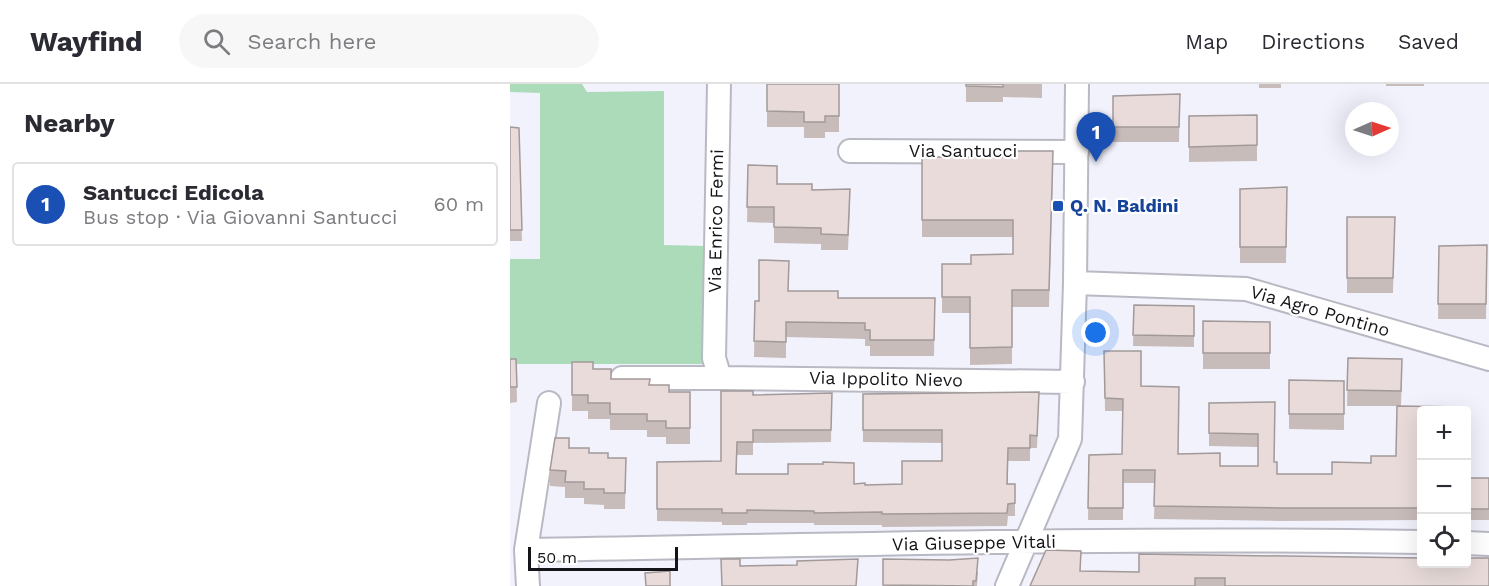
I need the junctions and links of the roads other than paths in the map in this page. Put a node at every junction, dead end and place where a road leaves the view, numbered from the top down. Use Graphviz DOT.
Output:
graph roads {
  1 [pos="719,84"];
  2 [pos="1077,84"];
  3 [pos="850,151"];
  4 [pos="1077,152"];
  5 [pos="1075,283"];
  6 [pos="1489,359"];
  7 [pos="717,368"];
  8 [pos="622,378"];
  9 [pos="1073,381"];
  10 [pos="549,402"];
  11 [pos="1026,541"];
  12 [pos="1417,542"];
  13 [pos="1471,543"];
  14 [pos="1489,543"];
  15 [pos="526,550"];
  16 [pos="528,586"];
  17 [pos="1007,586"];
  1 -- 7 [label="street, Via Enrico Fermi"];
  2 -- 4 [label="street"];
  3 -- 4 [label="street, Via Santucci"];
  4 -- 5 [label="street"];
  5 -- 6 [label="street, Via Agro Pontino"];
  5 -- 9 [label="street"];
  7 -- 8 [label="street"];
  7 -- 9 [label="street, Via Ippolito Nievo"];
  9 -- 11 [label="street"];
  10 -- 15 [label="street"];
  11 -- 12 [label="street, Via Giuseppe Vitali"];
  11 -- 15 [label="street, Via Giuseppe Vitali"];
  11 -- 17 [label="street"];
  13 -- 14 [label="street"];
  15 -- 16 [label="street"];
}
